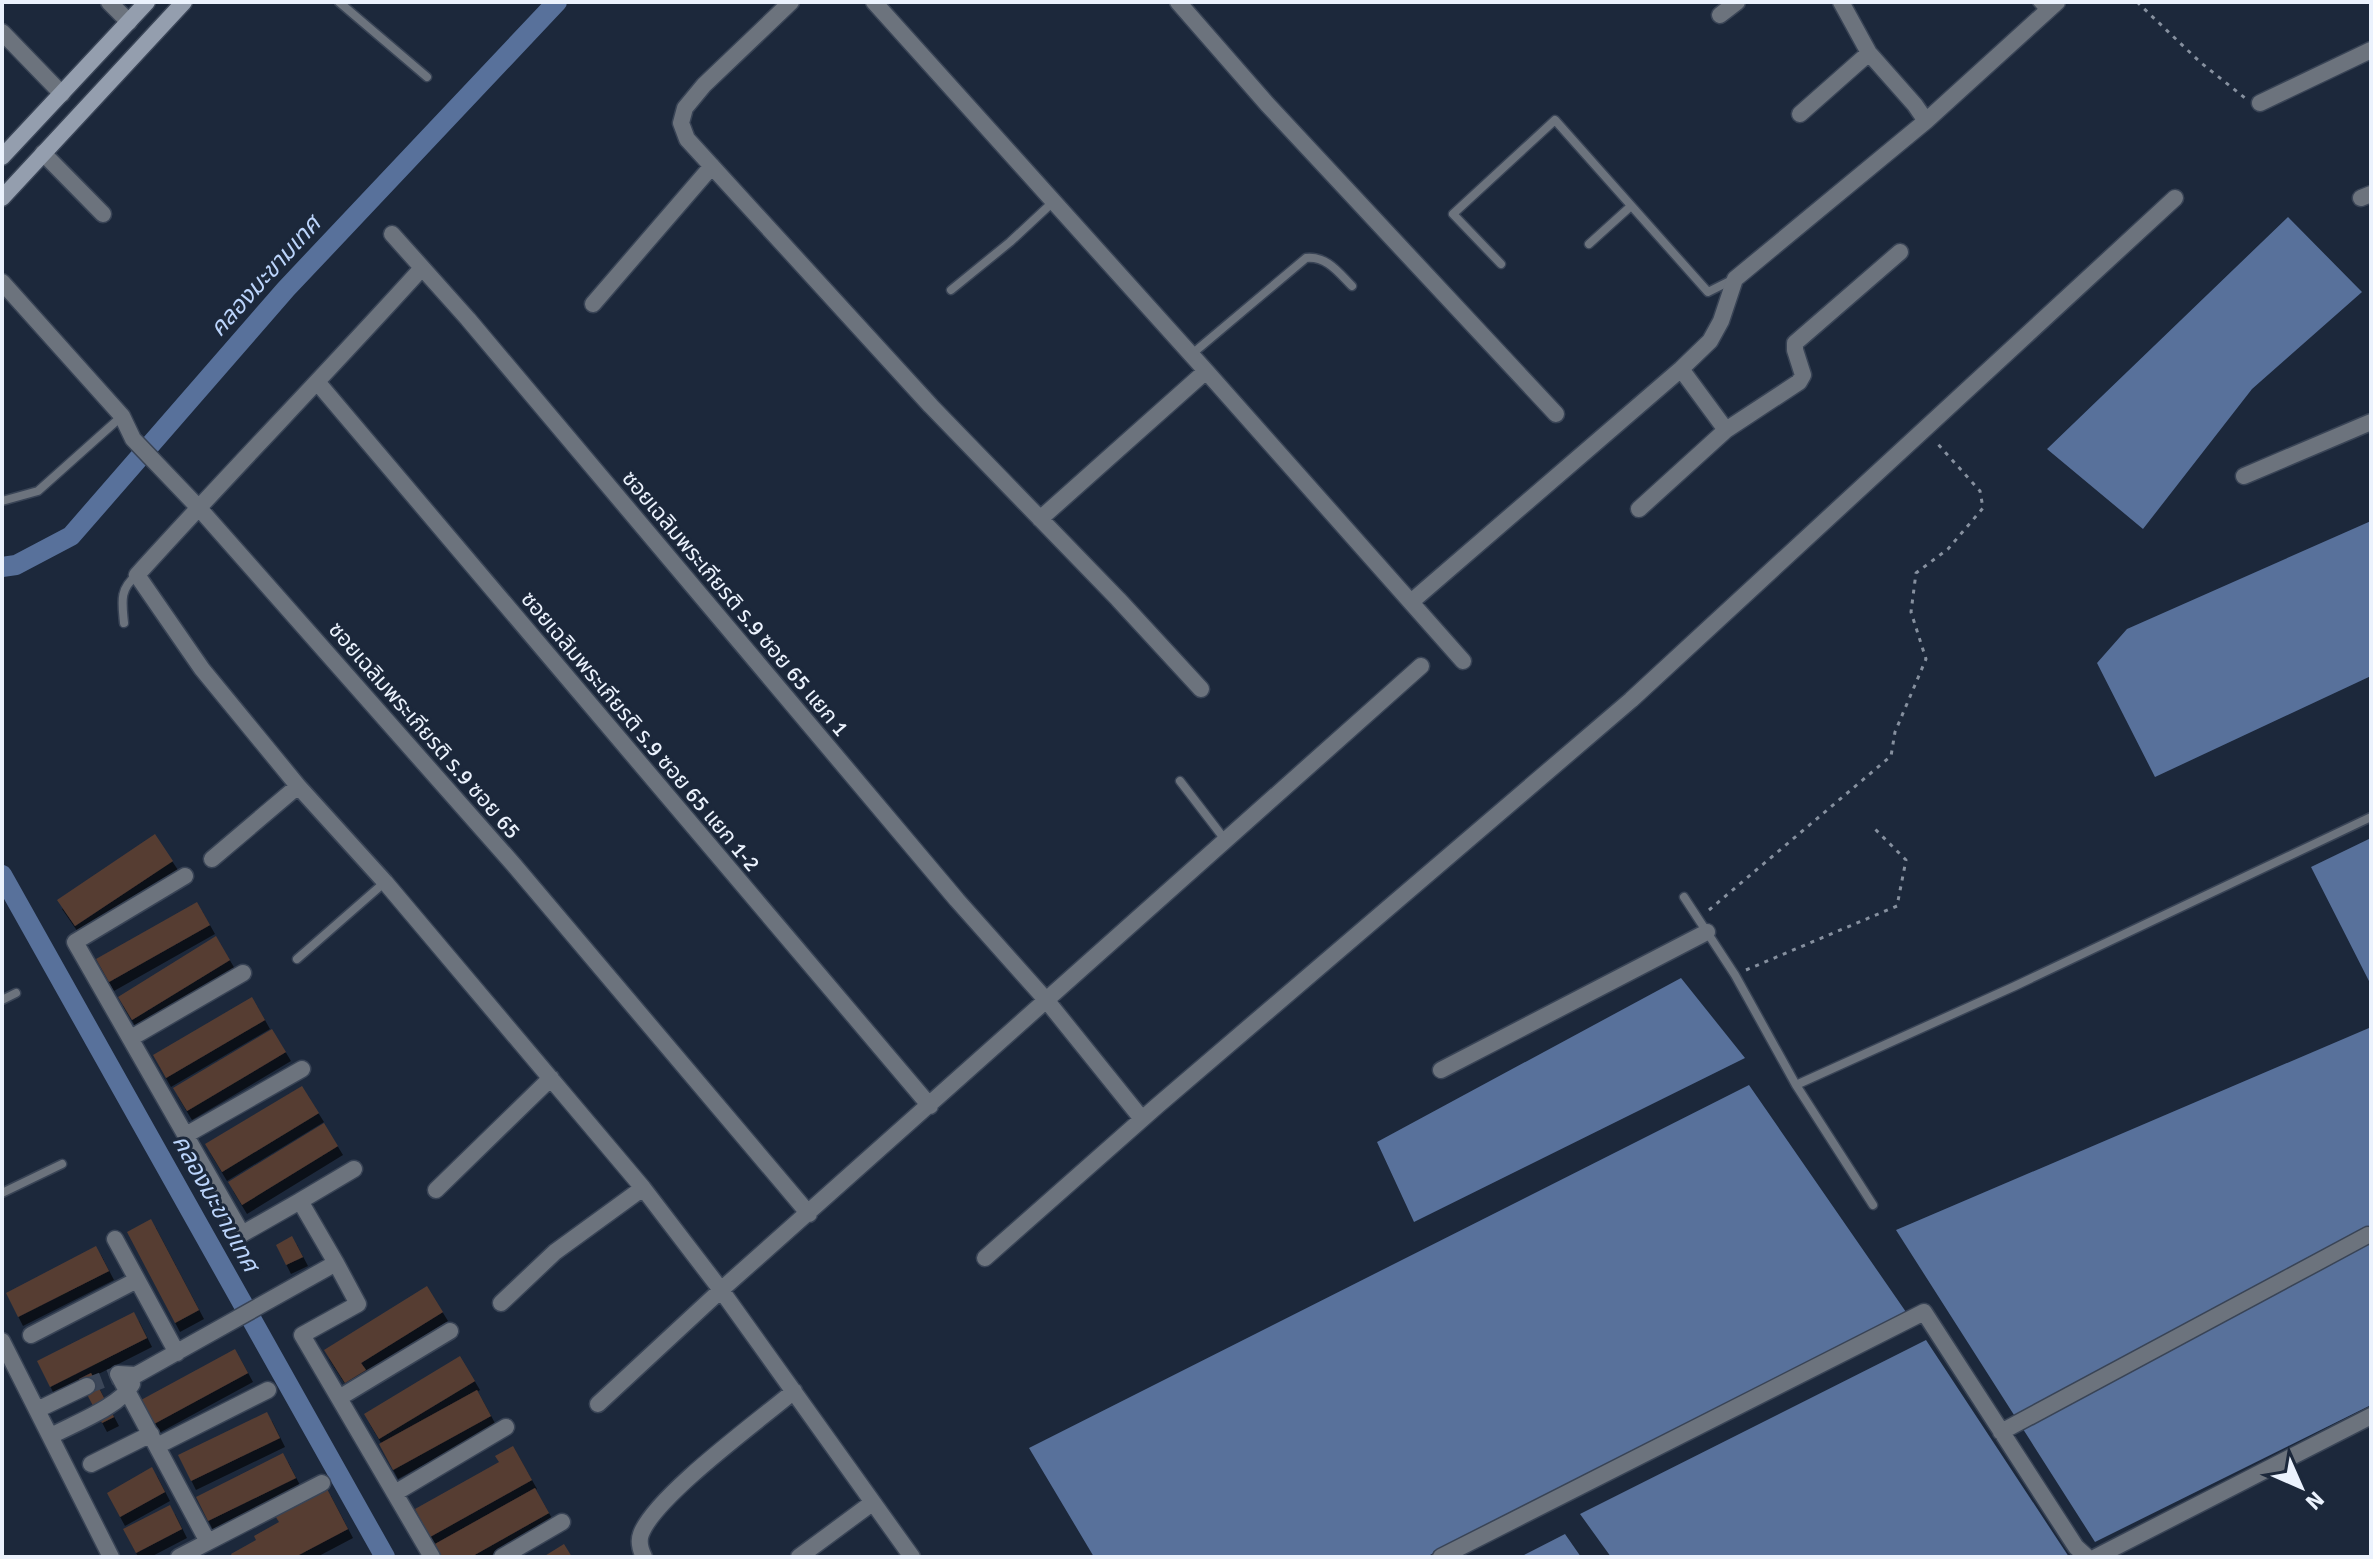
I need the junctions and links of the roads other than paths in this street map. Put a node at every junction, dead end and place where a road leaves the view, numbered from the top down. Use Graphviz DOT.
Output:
graph roads {
  1 [pos="109,2"];
  2 [pos="147,2"];
  3 [pos="184,2"];
  4 [pos="339,2"];
  5 [pos="791,2"];
  6 [pos="874,2"];
  7 [pos="1178,2"];
  8 [pos="1737,2"];
  9 [pos="1841,2"];
  10 [pos="2047,5"];
  11 [pos="1720,15"];
  12 [pos="129,22"];
  13 [pos="2,32"];
  14 [pos="2371,50"];
  15 [pos="1869,53"];
  16 [pos="427,77"];
  17 [pos="62,94"];
  18 [pos="2260,103"];
  19 [pos="1800,114"];
  20 [pos="1926,121"];
  21 [pos="4,151"];
  22 [pos="43,153"];
  23 [pos="712,166"];
  24 [pos="2,198"];
  25 [pos="2175,198"];
  26 [pos="1054,202"];
  27 [pos="1631,206"];
  28 [pos="103,214"];
  29 [pos="392,234"];
  30 [pos="1589,244"];
  31 [pos="1900,252"];
  32 [pos="1501,264"];
  33 [pos="422,268"];
  34 [pos="1735,279"];
  35 [pos="2,282"];
  36 [pos="1352,286"];
  37 [pos="951,290"];
  38 [pos="593,304"];
  39 [pos="1191,355"];
  40 [pos="1681,369"];
  41 [pos="1206,371"];
  42 [pos="318,383"];
  43 [pos="1556,414"];
  44 [pos="122,416"];
  45 [pos="2371,422"];
  46 [pos="1726,430"];
  47 [pos="2244,476"];
  48 [pos="2,501"];
  49 [pos="198,507"];
  50 [pos="1639,509"];
  51 [pos="1040,519"];
  52 [pos="137,575"];
  53 [pos="1411,602"];
  54 [pos="124,623"];
  55 [pos="1463,661"];
  56 [pos="1421,666"];
  57 [pos="1201,689"];
  58 [pos="1180,781"];
  59 [pos="298,786"];
  60 [pos="2371,817"];
  61 [pos="1226,841"];
  62 [pos="212,859"];
  63 [pos="185,876"];
  64 [pos="385,882"];
  65 [pos="1684,897"];
  66 [pos="1703,925"];
  67 [pos="297,959"];
  68 [pos="243,973"];
  69 [pos="16,993"];
  70 [pos="2,1000"];
  71 [pos="1047,1001"];
  72 [pos="131,1038"];
  73 [pos="302,1069"];
  74 [pos="1441,1070"];
  75 [pos="551,1078"];
  76 [pos="1796,1085"];
  77 [pos="930,1106"];
  78 [pos="1142,1119"];
  79 [pos="186,1135"];
  80 [pos="62,1164"];
  81 [pos="354,1169"];
  82 [pos="643,1188"];
  83 [pos="436,1190"];
  84 [pos="2,1193"];
  85 [pos="300,1201"];
  86 [pos="1873,1205"];
  87 [pos="809,1214"];
  88 [pos="2368,1235"];
  89 [pos="115,1239"];
  90 [pos="985,1258"];
  91 [pos="336,1263"];
  92 [pos="137,1280"];
  93 [pos="721,1290"];
  94 [pos="501,1303"];
  95 [pos="450,1331"];
  96 [pos="31,1335"];
  97 [pos="2,1341"];
  98 [pos="177,1353"];
  99 [pos="136,1375"];
  100 [pos="87,1386"];
  101 [pos="268,1390"];
  102 [pos="794,1391"];
  103 [pos="128,1392"];
  104 [pos="339,1398"];
  105 [pos="598,1404"];
  106 [pos="37,1410"];
  107 [pos="2371,1416"];
  108 [pos="506,1427"];
  109 [pos="2001,1432"];
  110 [pos="51,1436"];
  111 [pos="154,1440"];
  112 [pos="91,1464"];
  113 [pos="322,1483"];
  114 [pos="395,1493"];
  115 [pos="872,1503"];
  116 [pos="562,1522"];
  117 [pos="208,1542"];
  118 [pos="111,1557"];
  119 [pos="179,1557"];
  120 [pos="432,1557"];
  121 [pos="502,1557"];
  122 [pos="644,1557"];
  123 [pos="799,1557"];
  124 [pos="912,1557"];
  125 [pos="1441,1557"];
  126 [pos="2087,1557"];
  127 [pos="2096,1557"];
  1 -- 12 [label="street"];
  2 -- 12 [label="main road"];
  3 -- 22 [label="main road"];
  4 -- 16 [label="lane"];
  5 -- 23 [label="street"];
  6 -- 26 [label="street"];
  7 -- 43 [label="street"];
  8 -- 11 [label="street"];
  9 -- 15 [label="street"];
  10 -- 20 [label="street"];
  12 -- 17 [label="main road"];
  13 -- 17 [label="street"];
  14 -- 18 [label="street"];
  15 -- 19 [label="street"];
  15 -- 20 [label="street"];
  17 -- 21 [label="main road"];
  20 -- 34 [label="street"];
  22 -- 24 [label="main road"];
  22 -- 28 [label="street"];
  23 -- 38 [label="street"];
  23 -- 51 [label="street"];
  25 -- 78 [label="street"];
  26 -- 37 [label="lane"];
  26 -- 39 [label="street"];
  27 -- 30 [label="lane"];
  27 -- 32 [label="lane"];
  27 -- 34 [label="lane"];
  29 -- 33 [label="street, ซอยเฉลิมพระเกียรติ ร.9 ซอย 65 แยก 1"];
  31 -- 46 [label="street"];
  33 -- 42 [label="street"];
  33 -- 71 [label="street, ซอยเฉลิมพระเกียรติ ร.9 ซอย 65 แยก 1"];
  34 -- 40 [label="street"];
  35 -- 44 [label="street, ซอยเฉลิมพระเกียรติ ร.9 ซอย 65"];
  36 -- 39 [label="lane"];
  39 -- 41 [label="street"];
  40 -- 46 [label="street"];
  40 -- 53 [label="street"];
  41 -- 51 [label="street"];
  41 -- 53 [label="street"];
  42 -- 49 [label="street"];
  42 -- 77 [label="street, ซอยเฉลิมพระเกียรติ ร.9 ซอย 65 แยก 1-2"];
  44 -- 48 [label="lane"];
  44 -- 49 [label="street, ซอยเฉลิมพระเกียรติ ร.9 ซอย 65"];
  45 -- 47 [label="street"];
  46 -- 50 [label="street"];
  49 -- 52 [label="street"];
  49 -- 87 [label="street, ซอยเฉลิมพระเกียรติ ร.9 ซอย 65"];
  51 -- 57 [label="street"];
  52 -- 54 [label="lane"];
  52 -- 59 [label="street"];
  53 -- 55 [label="street"];
  56 -- 61 [label="street"];
  58 -- 61 [label="lane"];
  59 -- 62 [label="street"];
  59 -- 64 [label="street"];
  60 -- 76 [label="lane"];
  61 -- 71 [label="street"];
  63 -- 72 [label="street"];
  64 -- 67 [label="lane"];
  64 -- 75 [label="street"];
  65 -- 66 [label="lane"];
  66 -- 74 [label="street"];
  66 -- 76 [label="lane"];
  68 -- 72 [label="street"];
  69 -- 70 [label="lane"];
  71 -- 77 [label="street"];
  71 -- 78 [label="street, ซอยเฉลิมพระเกียรติ ร.9 ซอย 65 แยก 1"];
  72 -- 79 [label="street"];
  73 -- 79 [label="street"];
  75 -- 82 [label="street"];
  75 -- 83 [label="street"];
  76 -- 86 [label="lane"];
  77 -- 87 [label="street"];
  78 -- 90 [label="street"];
  79 -- 85 [label="street"];
  80 -- 84 [label="lane"];
  81 -- 85 [label="street"];
  82 -- 93 [label="street"];
  82 -- 94 [label="street"];
  85 -- 91 [label="street"];
  87 -- 93 [label="street"];
  88 -- 109 [label="street"];
  89 -- 92 [label="street"];
  91 -- 98 [label="street"];
  91 -- 104 [label="street"];
  92 -- 96 [label="street"];
  92 -- 98 [label="street"];
  93 -- 102 [label="street"];
  93 -- 105 [label="street"];
  95 -- 104 [label="street"];
  97 -- 106 [label="street"];
  98 -- 99 [label="street"];
  99 -- 103 [label="street"];
  99 -- 103 [label="street"];
  100 -- 106 [label="street"];
  101 -- 111 [label="street"];
  102 -- 115 [label="street"];
  102 -- 122 [label="street"];
  103 -- 110 [label="street"];
  103 -- 111 [label="street"];
  104 -- 114 [label="street"];
  106 -- 110 [label="street"];
  107 -- 127 [label="street"];
  108 -- 114 [label="street"];
  109 -- 125 [label="street"];
  109 -- 126 [label="street"];
  110 -- 118 [label="street"];
  111 -- 112 [label="street"];
  111 -- 117 [label="street"];
  113 -- 117 [label="street"];
  114 -- 120 [label="street"];
  115 -- 123 [label="street"];
  115 -- 124 [label="street"];
  116 -- 121 [label="street"];
  117 -- 119 [label="street"];
}
